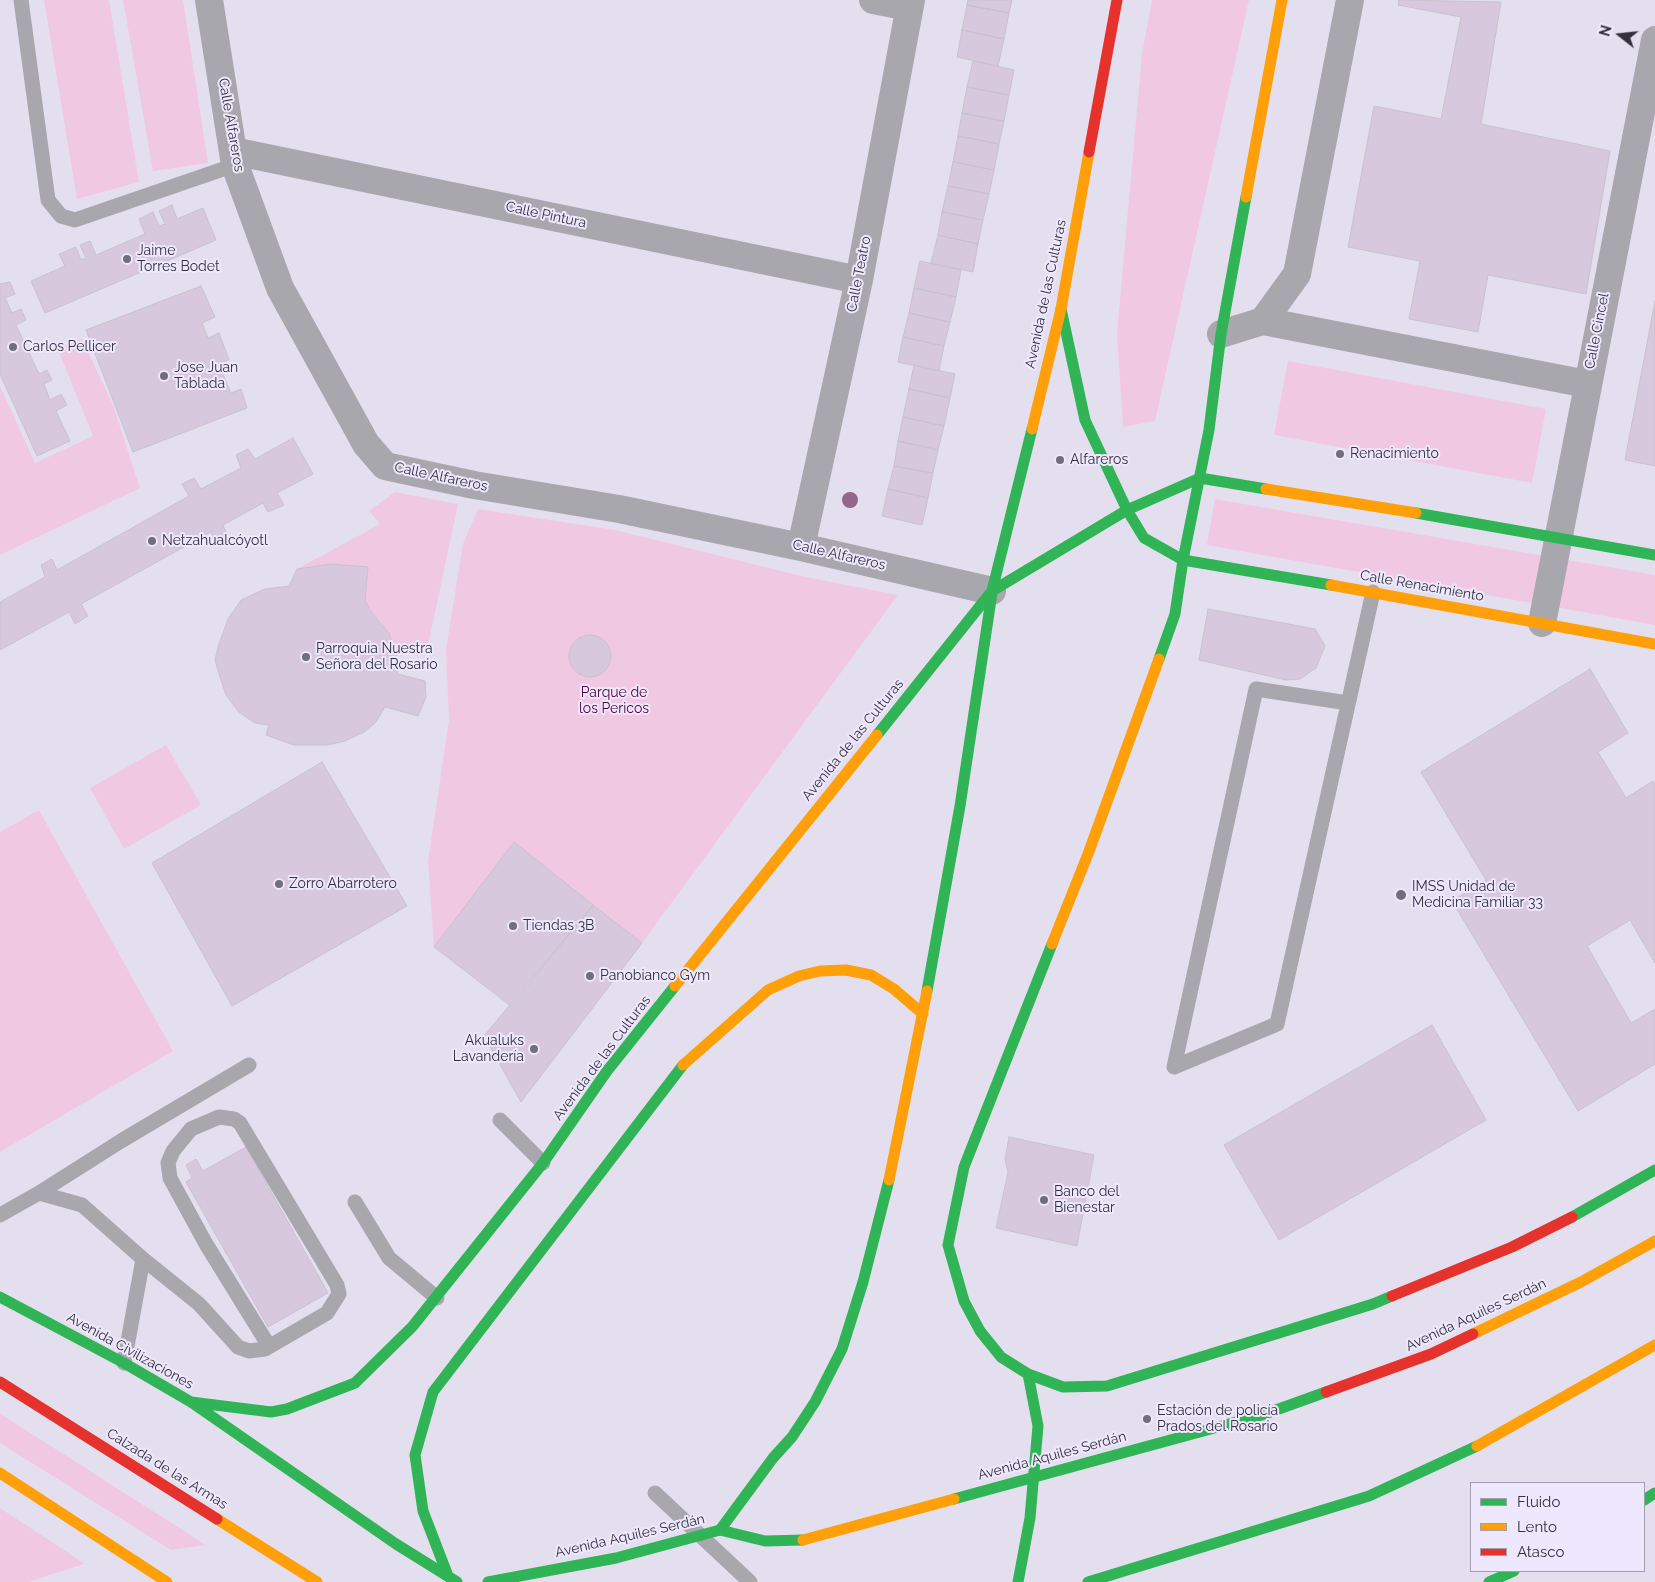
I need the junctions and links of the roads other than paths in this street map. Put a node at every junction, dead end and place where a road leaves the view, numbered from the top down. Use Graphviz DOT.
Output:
graph roads {
  1 [pos="21,0"];
  2 [pos="210,0"];
  3 [pos="873,0"];
  4 [pos="1116,0"];
  5 [pos="1282,0"];
  6 [pos="1350,0"];
  7 [pos="910,3"];
  8 [pos="1655,40"];
  9 [pos="234,158"];
  10 [pos="859,280"];
  11 [pos="1061,309"];
  12 [pos="1263,321"];
  13 [pos="1221,334"];
  14 [pos="1587,384"];
  15 [pos="1200,478"];
  16 [pos="1127,510"];
  17 [pos="1559,537"];
  18 [pos="801,546"];
  19 [pos="1655,555"];
  20 [pos="1183,560"];
  21 [pos="992,591"];
  22 [pos="1373,592"];
  23 [pos="1542,624"];
  24 [pos="1655,644"];
  25 [pos="1348,703"];
  26 [pos="923,1014"];
  27 [pos="249,1065"];
  28 [pos="500,1120"];
  29 [pos="543,1163"];
  30 [pos="1655,1170"];
  31 [pos="39,1193"];
  32 [pos="355,1202"];
  33 [pos="0,1215"];
  34 [pos="1655,1241"];
  35 [pos="143,1259"];
  36 [pos="0,1297"];
  37 [pos="437,1298"];
  38 [pos="1655,1345"];
  39 [pos="268,1346"];
  40 [pos="124,1362"];
  41 [pos="1028,1374"];
  42 [pos="0,1382"];
  43 [pos="192,1402"];
  44 [pos="0,1473"];
  45 [pos="655,1493"];
  46 [pos="720,1530"];
  47 [pos="1512,1572"];
  48 [pos="452,1579"];
  49 [pos="168,1582"];
  50 [pos="317,1582"];
  51 [pos="488,1582"];
  52 [pos="750,1582"];
  53 [pos="1018,1582"];
  54 [pos="1088,1582"];
  55 [pos="1488,1582"];
  1 -- 9 [label="lane"];
  2 -- 9 [label="street, Calle Alfareros"];
  3 -- 7 [label="street"];
  4 -- 11 [label="main road, Avenida de las Culturas"];
  5 -- 13 [label="main road"];
  6 -- 12 [label="street"];
  7 -- 10 [label="street, Calle Teatro"];
  8 -- 14 [label="street, Calle Cincel"];
  9 -- 10 [label="street, Calle Pintura"];
  9 -- 18 [label="street, Calle Alfareros"];
  10 -- 18 [label="street, Calle Teatro"];
  11 -- 16 [label="main road, Calle Renacimiento"];
  11 -- 21 [label="main road, Avenida de las Culturas"];
  12 -- 13 [label="street"];
  12 -- 14 [label="street"];
  13 -- 15 [label="main road"];
  14 -- 17 [label="street, Calle Cincel"];
  15 -- 16 [label="main road, Avenida de las Culturas"];
  15 -- 17 [label="main road"];
  15 -- 20 [label="main road"];
  16 -- 20 [label="main road, Calle Renacimiento"];
  16 -- 21 [label="main road, Avenida de las Culturas"];
  17 -- 19 [label="main road"];
  17 -- 23 [label="street, Calle Cincel"];
  18 -- 21 [label="street, Calle Alfareros"];
  20 -- 22 [label="main road, Calle Renacimiento"];
  20 -- 41 [label="main road"];
  21 -- 26 [label="main road"];
  21 -- 29 [label="main road, Avenida de las Culturas"];
  22 -- 23 [label="main road, Calle Renacimiento"];
  22 -- 25 [label="lane"];
  23 -- 24 [label="main road, Calle Renacimiento"];
  25 -- 25 [label="lane"];
  26 -- 46 [label="main road"];
  26 -- 48 [label="main road"];
  27 -- 31 [label="lane"];
  28 -- 29 [label="lane"];
  29 -- 37 [label="main road, Avenida de las Culturas"];
  30 -- 41 [label="main road"];
  31 -- 33 [label="lane"];
  31 -- 35 [label="lane"];
  32 -- 37 [label="lane"];
  34 -- 46 [label="main road, Avenida Aquiles Serdán, bridge"];
  35 -- 39 [label="lane"];
  35 -- 40 [label="lane"];
  36 -- 40 [label="main road, Avenida Civilizaciones"];
  37 -- 43 [label="main road, Avenida de las Culturas"];
  38 -- 54 [label="main road"];
  39 -- 39 [label="lane"];
  40 -- 43 [label="main road, Avenida Civilizaciones"];
  41 -- 53 [label="main road"];
  42 -- 50 [label="main road, Calzada de las Armas"];
  43 -- 48 [label="main road, Avenida Civilizaciones"];
  44 -- 49 [label="main road"];
  45 -- 52 [label="lane"];
  46 -- 51 [label="main road, Avenida Aquiles Serdán, bridge"];
  47 -- 55 [label="main road"];
}
